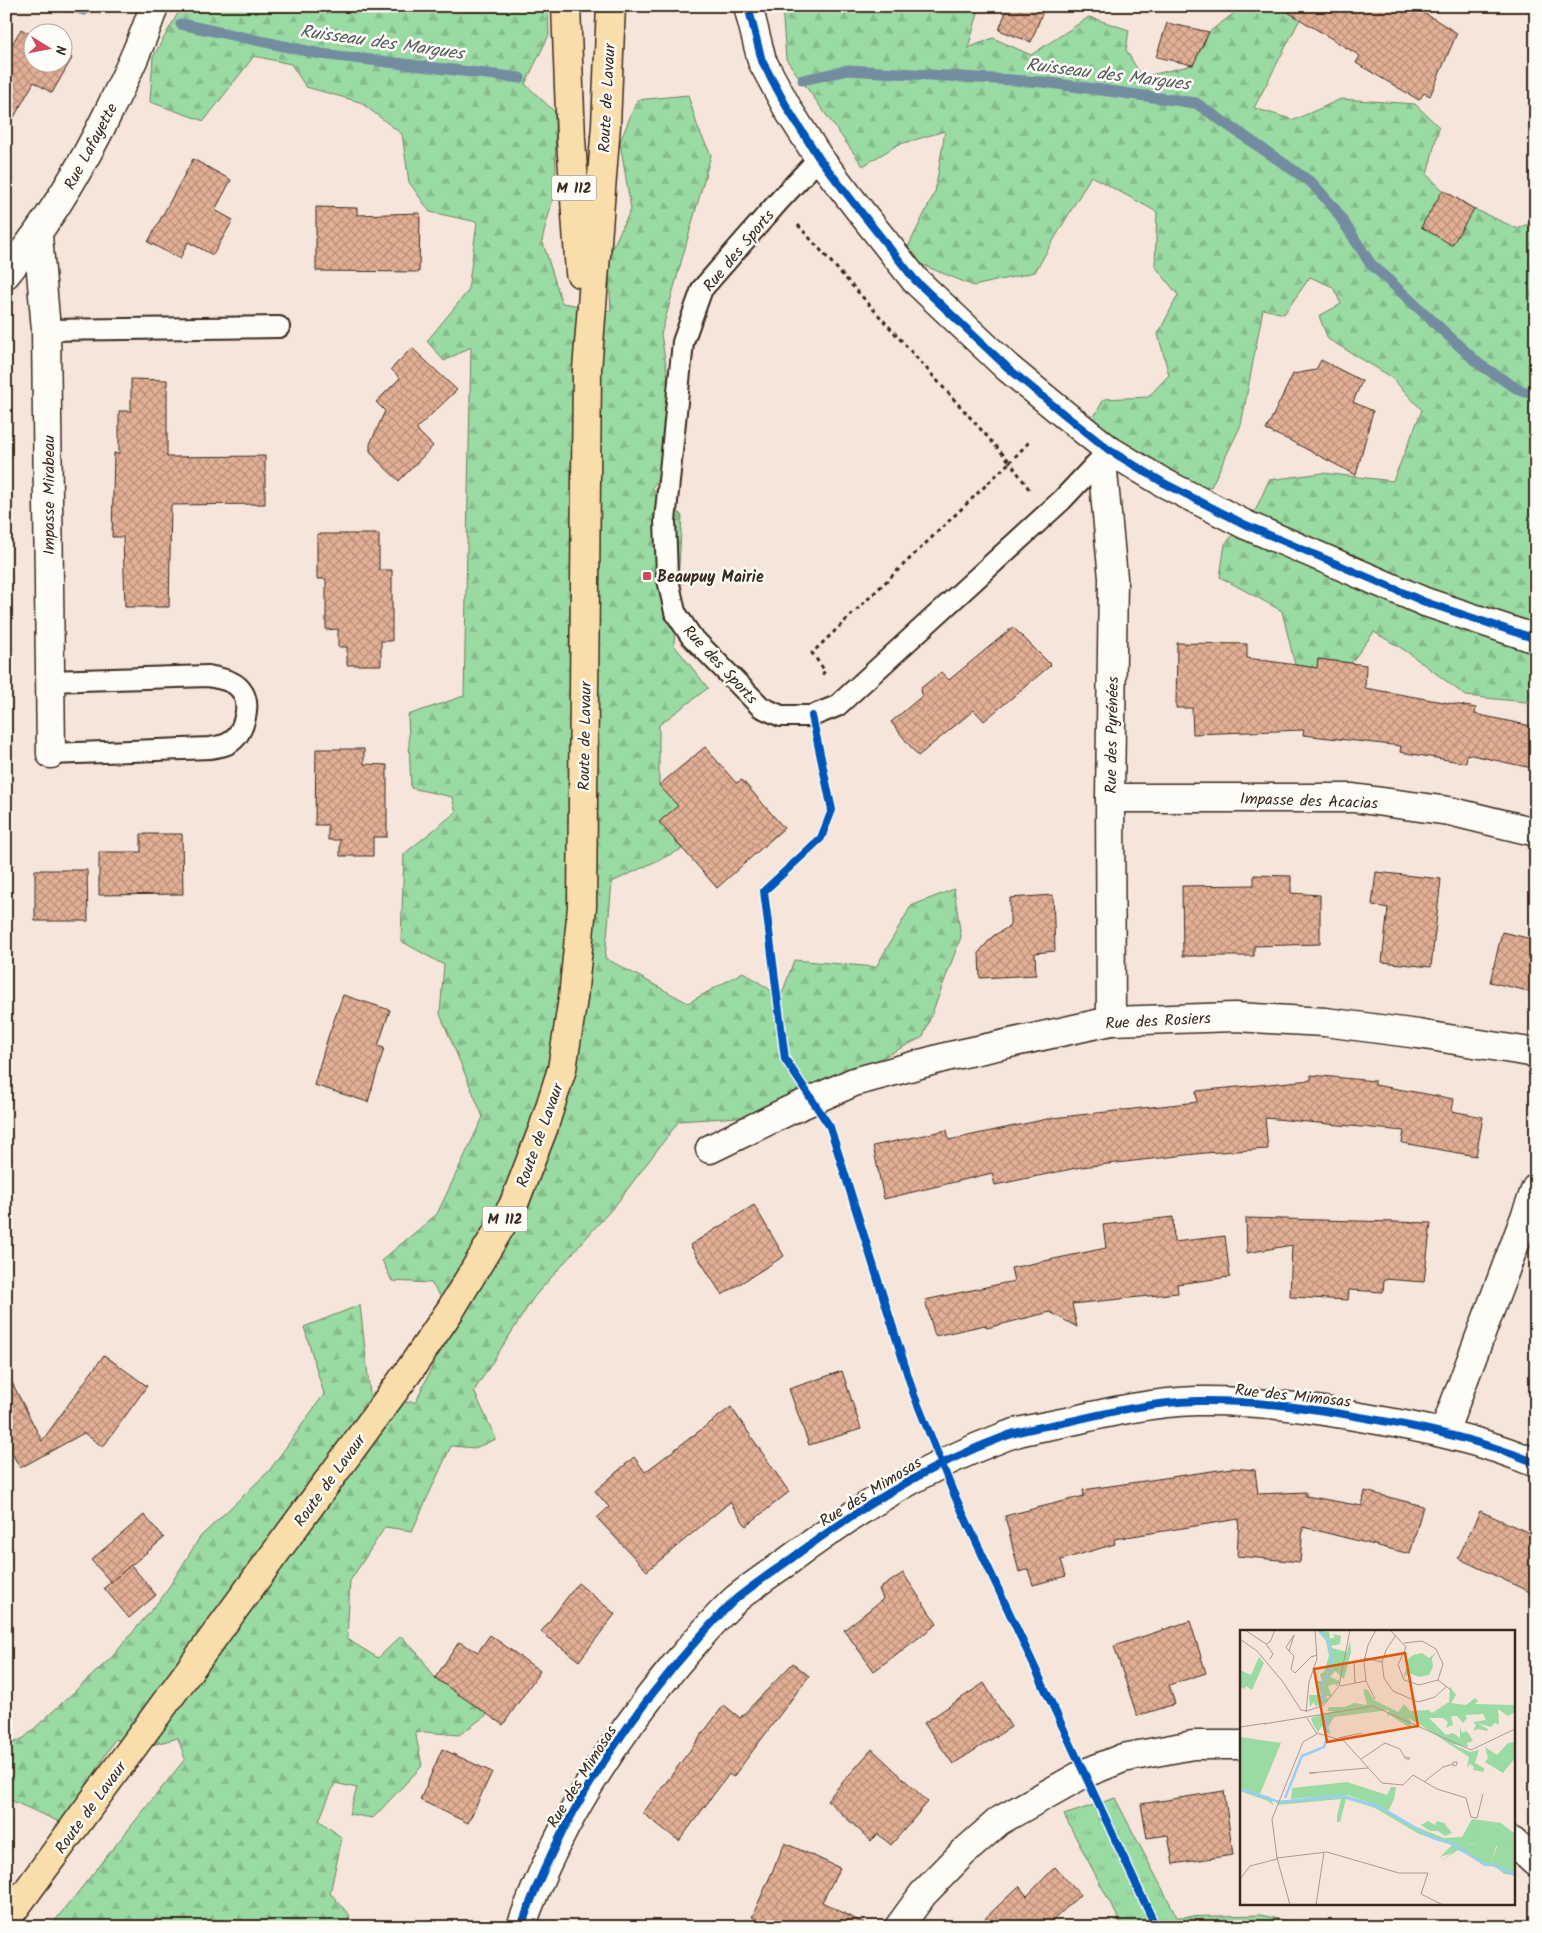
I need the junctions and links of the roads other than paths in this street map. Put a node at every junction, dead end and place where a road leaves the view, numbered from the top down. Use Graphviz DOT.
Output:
graph roads {
  1 [pos="154,6"];
  2 [pos="566,6"];
  3 [pos="611,6"];
  4 [pos="748,6"];
  5 [pos="819,158"];
  6 [pos="38,236"];
  7 [pos="6,274"];
  8 [pos="279,327"];
  9 [pos="46,330"];
  10 [pos="587,370"];
  11 [pos="1109,450"];
  12 [pos="1536,639"];
  13 [pos="49,681"];
  14 [pos="51,754"];
  15 [pos="1110,798"];
  16 [pos="1536,832"];
  17 [pos="1111,1021"];
  18 [pos="1536,1053"];
  19 [pos="710,1149"];
  20 [pos="1536,1188"];
  21 [pos="1444,1432"];
  22 [pos="1536,1463"];
  23 [pos="1240,1745"];
  24 [pos="1514,1843"];
  25 [pos="1536,1863"];
  26 [pos="6,1920"];
  27 [pos="521,1927"];
  28 [pos="899,1927"];
  1 -- 6 [label="street, Rue Lafayette"];
  2 -- 10 [label="main road, Route de Lavaur / M 112"];
  3 -- 10 [label="main road, Route de Lavaur / M 112"];
  4 -- 5 [label="street"];
  5 -- 11 [label="street"];
  5 -- 11 [label="lane, Rue des Sports"];
  6 -- 7 [label="street, Rue Lafayette"];
  6 -- 9 [label="street, Impasse Mirabeau"];
  8 -- 9 [label="lane"];
  9 -- 13 [label="street, Impasse Mirabeau"];
  10 -- 26 [label="main road, Route de Lavaur / M 112"];
  11 -- 12 [label="street"];
  11 -- 15 [label="street, Rue des Pyrénées"];
  13 -- 14 [label="street, Impasse Mirabeau"];
  13 -- 14 [label="lane"];
  15 -- 16 [label="street, Impasse des Acacias"];
  15 -- 17 [label="street, Rue des Pyrénées"];
  17 -- 18 [label="street, Rue des Rosiers"];
  17 -- 19 [label="street, Rue des Rosiers"];
  20 -- 21 [label="street"];
  21 -- 22 [label="street, Rue des Mimosas"];
  21 -- 27 [label="street, Rue des Mimosas"];
  23 -- 28 [label="street"];
  24 -- 25 [label="street"];
}
